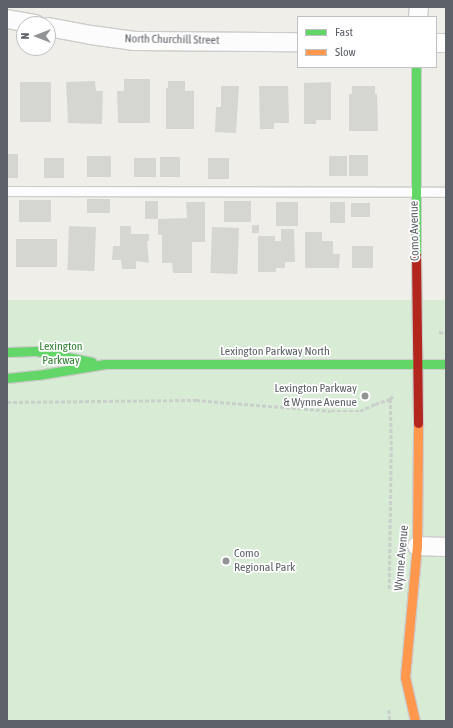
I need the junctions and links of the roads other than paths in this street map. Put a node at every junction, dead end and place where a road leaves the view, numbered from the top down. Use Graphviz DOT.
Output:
graph roads {
  1 [pos="56,29"];
  2 [pos="297,42"];
  3 [pos="416,68"];
  4 [pos="7,192"];
  5 [pos="446,192"];
  6 [pos="415,193"];
  7 [pos="7,352"];
  8 [pos="105,364"];
  9 [pos="418,364"];
  10 [pos="446,364"];
  11 [pos="7,378"];
  12 [pos="418,395"];
  13 [pos="417,546"];
  14 [pos="446,547"];
  15 [pos="415,721"];
  1 -- 2 [label="street, North Churchill Street"];
  3 -- 6 [label="street, Como Avenue"];
  4 -- 6 [label="lane"];
  5 -- 6 [label="lane"];
  6 -- 9 [label="street, Como Avenue"];
  7 -- 8 [label="street, Lexington Parkway North"];
  8 -- 9 [label="street, Lexington Parkway North"];
  8 -- 11 [label="street, Lexington Parkway North"];
  9 -- 10 [label="street, Lexington Parkway North"];
  9 -- 12 [label="street, Como Avenue"];
  12 -- 13 [label="street, Wynne Avenue"];
  13 -- 14 [label="street"];
  13 -- 15 [label="street, Wynne Avenue"];
}
